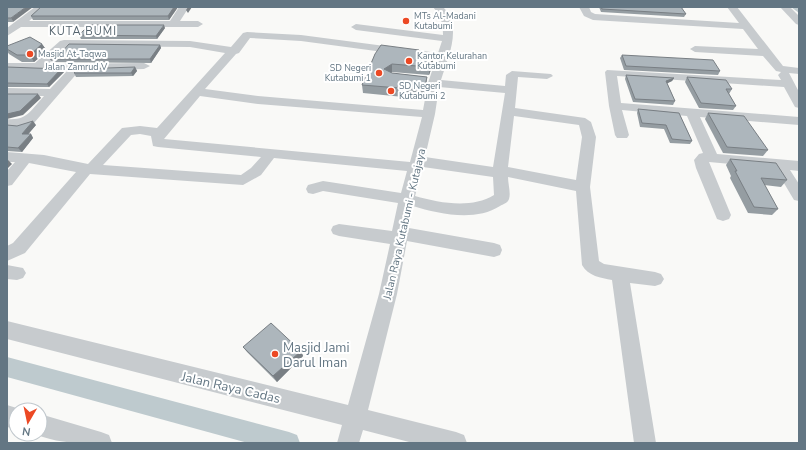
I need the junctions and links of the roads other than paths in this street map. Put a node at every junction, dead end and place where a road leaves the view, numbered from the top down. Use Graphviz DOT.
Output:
graph roads {
  1 [pos="41,7"];
  2 [pos="184,7"];
  3 [pos="438,7"];
  4 [pos="584,7"];
  5 [pos="732,7"];
  6 [pos="785,7"];
  7 [pos="799,22"];
  8 [pos="18,24"];
  9 [pos="44,24"];
  10 [pos="84,24"];
  11 [pos="173,24"];
  12 [pos="198,24"];
  13 [pos="745,26"];
  14 [pos="356,28"];
  15 [pos="7,33"];
  16 [pos="57,34"];
  17 [pos="448,39"];
  18 [pos="64,43"];
  19 [pos="695,50"];
  20 [pos="235,51"];
  21 [pos="766,54"];
  22 [pos="442,57"];
  23 [pos="7,66"];
  24 [pos="144,66"];
  25 [pos="38,67"];
  26 [pos="76,68"];
  27 [pos="780,69"];
  28 [pos="799,71"];
  29 [pos="547,76"];
  30 [pos="429,81"];
  31 [pos="789,84"];
  32 [pos="511,90"];
  33 [pos="7,92"];
  34 [pos="198,92"];
  35 [pos="53,93"];
  36 [pos="799,104"];
  37 [pos="615,106"];
  38 [pos="507,111"];
  39 [pos="692,112"];
  40 [pos="429,114"];
  41 [pos="799,121"];
  42 [pos="7,123"];
  43 [pos="162,132"];
  44 [pos="622,135"];
  45 [pos="270,153"];
  46 [pos="711,156"];
  47 [pos="7,157"];
  48 [pos="26,158"];
  49 [pos="416,164"];
  50 [pos="780,164"];
  51 [pos="799,166"];
  52 [pos="89,169"];
  53 [pos="500,171"];
  54 [pos="7,181"];
  55 [pos="583,187"];
  56 [pos="313,190"];
  57 [pos="799,196"];
  58 [pos="407,199"];
  59 [pos="723,215"];
  60 [pos="339,230"];
  61 [pos="400,236"];
  62 [pos="494,250"];
  63 [pos="7,254"];
  64 [pos="620,273"];
  65 [pos="655,279"];
  66 [pos="7,330"];
  67 [pos="356,417"];
  68 [pos="48,430"];
  69 [pos="61,438"];
  70 [pos="349,441"];
  71 [pos="101,443"];
  72 [pos="456,443"];
  73 [pos="645,443"];
  1 -- 8 [label="street"];
  2 -- 11 [label="street"];
  3 -- 17 [label="street, Jalan Raya Kutabumi - Kutajaya"];
  4 -- 13 [label="street"];
  5 -- 13 [label="street"];
  6 -- 7 [label="street"];
  8 -- 9 [label="street"];
  8 -- 15 [label="street"];
  9 -- 10 [label="street"];
  9 -- 16 [label="street"];
  10 -- 11 [label="street"];
  10 -- 18 [label="street"];
  11 -- 12 [label="street"];
  13 -- 21 [label="street"];
  14 -- 17 [label="street"];
  17 -- 22 [label="street, Jalan Raya Kutabumi - Kutajaya"];
  18 -- 20 [label="street"];
  18 -- 25 [label="street"];
  19 -- 21 [label="street"];
  20 -- 22 [label="street"];
  20 -- 34 [label="street"];
  21 -- 27 [label="street"];
  22 -- 30 [label="street, Jalan Raya Kutabumi - Kutajaya"];
  23 -- 25 [label="street, Jalan Zamrud V"];
  24 -- 26 [label="street, Jalan Zamrud V"];
  25 -- 26 [label="street, Jalan Zamrud V"];
  26 -- 35 [label="street"];
  27 -- 28 [label="street"];
  27 -- 31 [label="street"];
  29 -- 32 [label="street"];
  30 -- 32 [label="street"];
  30 -- 40 [label="street, Jalan Raya Kutabumi - Kutajaya"];
  31 -- 36 [label="street"];
  31 -- 37 [label="street"];
  32 -- 38 [label="street"];
  33 -- 35 [label="street"];
  34 -- 40 [label="street"];
  34 -- 43 [label="street"];
  35 -- 42 [label="street"];
  37 -- 39 [label="street"];
  37 -- 44 [label="street"];
  38 -- 53 [label="street"];
  38 -- 55 [label="street"];
  39 -- 41 [label="street"];
  39 -- 46 [label="street"];
  40 -- 49 [label="street, Jalan Raya Kutabumi - Kutajaya"];
  43 -- 45 [label="street"];
  43 -- 52 [label="street"];
  45 -- 49 [label="street"];
  45 -- 52 [label="street"];
  46 -- 50 [label="street"];
  46 -- 59 [label="street"];
  47 -- 48 [label="street"];
  48 -- 52 [label="street"];
  48 -- 54 [label="street"];
  49 -- 53 [label="street"];
  49 -- 58 [label="street, Jalan Raya Kutabumi - Kutajaya"];
  50 -- 51 [label="street"];
  50 -- 57 [label="street"];
  52 -- 63 [label="street"];
  53 -- 55 [label="street"];
  53 -- 58 [label="street"];
  55 -- 64 [label="street"];
  56 -- 58 [label="street"];
  58 -- 61 [label="street, Jalan Raya Kutabumi - Kutajaya"];
  60 -- 61 [label="street"];
  61 -- 62 [label="street"];
  61 -- 67 [label="street, Jalan Raya Kutabumi - Kutajaya"];
  64 -- 65 [label="street"];
  64 -- 73 [label="street"];
  66 -- 67 [label="street, Jalan Raya Cadas"];
  67 -- 70 [label="street, Jalan Raya Kutabumi - Kutajaya"];
  67 -- 72 [label="street, Jalan Raya Cadas"];
  68 -- 69 [label="street"];
  69 -- 71 [label="street"];
}
